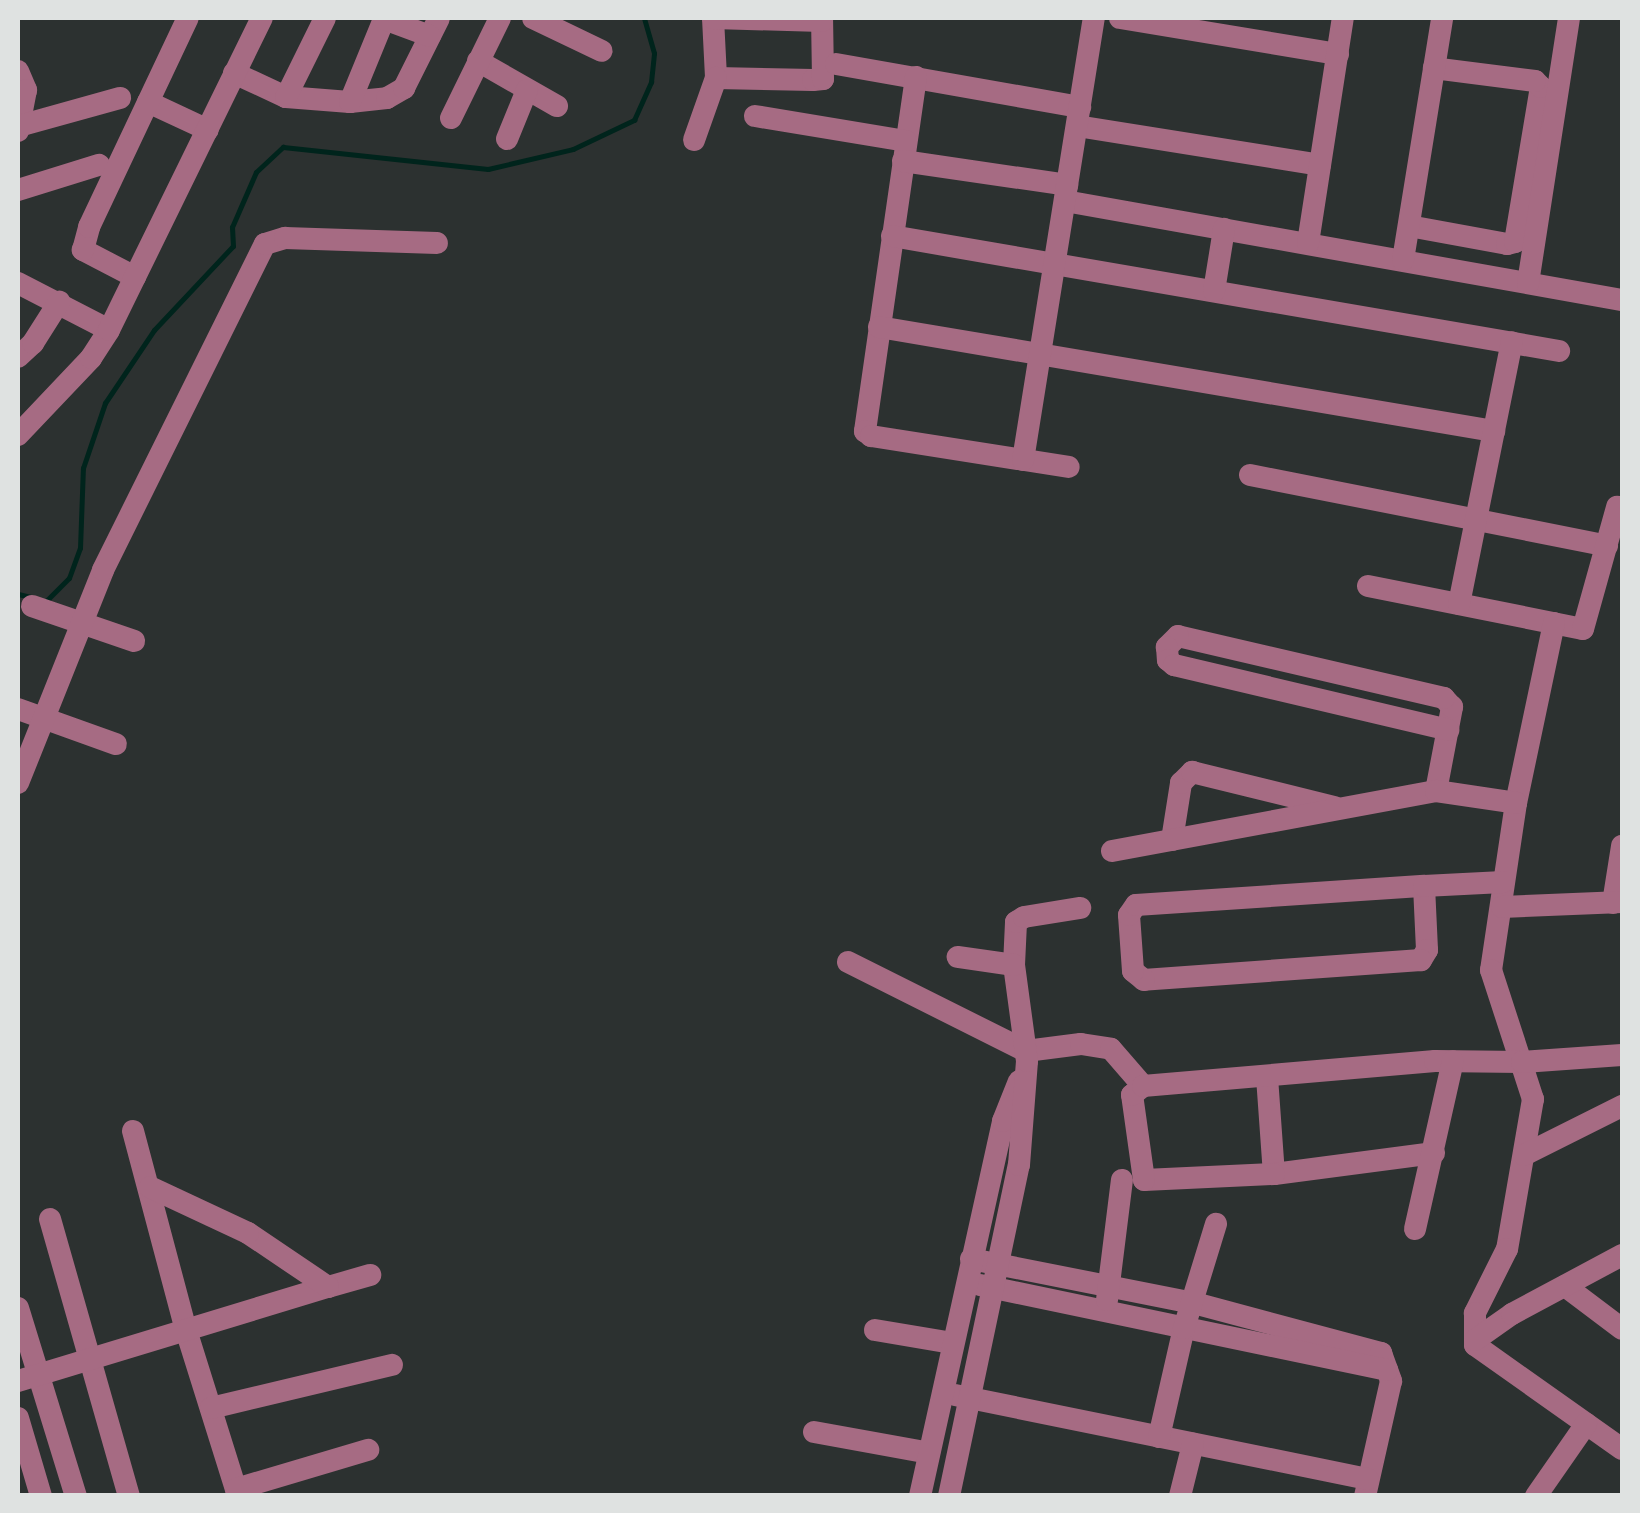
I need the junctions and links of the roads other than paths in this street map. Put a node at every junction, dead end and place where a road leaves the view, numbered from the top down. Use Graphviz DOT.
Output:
graph roads {
  1 [pos="188,18"];
  2 [pos="262,18"];
  3 [pos="326,18"];
  4 [pos="500,18"];
  5 [pos="533,18"];
  6 [pos="713,18"];
  7 [pos="1094,18"];
  8 [pos="1120,18"];
  9 [pos="1343,18"];
  10 [pos="1442,18"];
  11 [pos="1569,18"];
  12 [pos="779,19"];
  13 [pos="822,19"];
  14 [pos="435,27"];
  15 [pos="602,51"];
  16 [pos="1338,54"];
  17 [pos="478,61"];
  18 [pos="836,64"];
  19 [pos="1434,68"];
  20 [pos="18,71"];
  21 [pos="234,73"];
  22 [pos="916,77"];
  23 [pos="716,78"];
  24 [pos="527,90"];
  25 [pos="286,97"];
  26 [pos="120,98"];
  27 [pos="148,102"];
  28 [pos="350,102"];
  29 [pos="556,106"];
  30 [pos="754,116"];
  31 [pos="1079,116"];
  32 [pos="451,118"];
  33 [pos="18,129"];
  34 [pos="208,130"];
  35 [pos="507,139"];
  36 [pos="694,140"];
  37 [pos="904,151"];
  38 [pos="99,165"];
  39 [pos="1320,165"];
  40 [pos="18,190"];
  41 [pos="1066,193"];
  42 [pos="1409,226"];
  43 [pos="1224,229"];
  44 [pos="892,236"];
  45 [pos="437,243"];
  46 [pos="1308,243"];
  47 [pos="1403,260"];
  48 [pos="1055,264"];
  49 [pos="135,278"];
  50 [pos="18,283"];
  51 [pos="1528,283"];
  52 [pos="1214,291"];
  53 [pos="1622,300"];
  54 [pos="58,302"];
  55 [pos="878,327"];
  56 [pos="109,330"];
  57 [pos="1512,342"];
  58 [pos="1559,350"];
  59 [pos="1040,355"];
  60 [pos="18,356"];
  61 [pos="1494,431"];
  62 [pos="18,435"];
  63 [pos="1023,460"];
  64 [pos="1068,467"];
  65 [pos="1250,475"];
  66 [pos="1617,507"];
  67 [pos="1476,520"];
  68 [pos="1607,546"];
  69 [pos="1368,586"];
  70 [pos="1458,604"];
  71 [pos="32,606"];
  72 [pos="81,622"];
  73 [pos="1554,624"];
  74 [pos="134,642"];
  75 [pos="1286,660"];
  76 [pos="1281,691"];
  77 [pos="18,709"];
  78 [pos="42,718"];
  79 [pos="1448,730"];
  80 [pos="116,744"];
  81 [pos="18,783"];
  82 [pos="1436,791"];
  83 [pos="1516,803"];
  84 [pos="1341,808"];
  85 [pos="1172,840"];
  86 [pos="1622,846"];
  87 [pos="1112,851"];
  88 [pos="1503,882"];
  89 [pos="1424,886"];
  90 [pos="1618,902"];
  91 [pos="1502,906"];
  92 [pos="1080,908"];
  93 [pos="958,957"];
  94 [pos="848,962"];
  95 [pos="1014,964"];
  96 [pos="1622,1055"];
  97 [pos="1026,1056"];
  98 [pos="1454,1061"];
  99 [pos="1522,1062"];
  100 [pos="1267,1077"];
  101 [pos="1143,1086"];
  102 [pos="1622,1106"];
  103 [pos="133,1131"];
  104 [pos="1434,1154"];
  105 [pos="1524,1155"];
  106 [pos="1274,1174"];
  107 [pos="1122,1180"];
  108 [pos="150,1187"];
  109 [pos="50,1219"];
  110 [pos="1216,1224"];
  111 [pos="1415,1229"];
  112 [pos="1622,1256"];
  113 [pos="968,1270"];
  114 [pos="370,1274"];
  115 [pos="996,1276"];
  116 [pos="1565,1286"];
  117 [pos="328,1287"];
  118 [pos="1107,1299"];
  119 [pos="1194,1304"];
  120 [pos="18,1308"];
  121 [pos="1184,1328"];
  122 [pos="1622,1329"];
  123 [pos="186,1330"];
  124 [pos="875,1330"];
  125 [pos="1269,1334"];
  126 [pos="1475,1340"];
  127 [pos="953,1342"];
  128 [pos="88,1361"];
  129 [pos="392,1364"];
  130 [pos="28,1379"];
  131 [pos="942,1393"];
  132 [pos="970,1398"];
  133 [pos="211,1408"];
  134 [pos="18,1418"];
  135 [pos="1586,1424"];
  136 [pos="814,1432"];
  137 [pos="1160,1437"];
  138 [pos="1193,1444"];
  139 [pos="1621,1445"];
  140 [pos="368,1450"];
  141 [pos="929,1453"];
  142 [pos="1366,1487"];
  143 [pos="922,1491"];
  144 [pos="237,1492"];
  145 [pos="955,1494"];
  146 [pos="41,1496"];
  147 [pos="76,1496"];
  148 [pos="128,1496"];
  149 [pos="1180,1496"];
  150 [pos="1536,1496"];
  1 -- 27 [label="street"];
  2 -- 21 [label="street"];
  3 -- 25 [label="street"];
  4 -- 17 [label="street"];
  5 -- 15 [label="street"];
  6 -- 12 [label="street"];
  6 -- 23 [label="street"];
  7 -- 31 [label="street"];
  8 -- 16 [label="street"];
  9 -- 16 [label="street"];
  10 -- 19 [label="street"];
  11 -- 51 [label="street"];
  12 -- 13 [label="street"];
  13 -- 23 [label="street"];
  14 -- 28 [label="street"];
  14 -- 28 [label="street"];
  16 -- 39 [label="street"];
  17 -- 24 [label="street"];
  17 -- 32 [label="street"];
  18 -- 22 [label="street"];
  19 -- 42 [label="street"];
  19 -- 42 [label="street"];
  20 -- 33 [label="street"];
  21 -- 25 [label="street"];
  21 -- 34 [label="street"];
  22 -- 31 [label="street"];
  22 -- 37 [label="street"];
  23 -- 36 [label="street"];
  24 -- 29 [label="street"];
  24 -- 35 [label="street"];
  25 -- 28 [label="street"];
  26 -- 33 [label="street"];
  27 -- 34 [label="street"];
  27 -- 49 [label="street"];
  30 -- 37 [label="street"];
  31 -- 39 [label="street"];
  31 -- 41 [label="street"];
  34 -- 49 [label="street"];
  37 -- 41 [label="street"];
  37 -- 44 [label="street"];
  38 -- 40 [label="street"];
  39 -- 46 [label="street"];
  41 -- 43 [label="street"];
  41 -- 48 [label="street"];
  42 -- 47 [label="street"];
  43 -- 46 [label="street"];
  43 -- 52 [label="street"];
  44 -- 48 [label="street"];
  44 -- 55 [label="street"];
  45 -- 72 [label="street"];
  46 -- 47 [label="street"];
  47 -- 51 [label="street"];
  48 -- 52 [label="street"];
  48 -- 59 [label="street"];
  49 -- 56 [label="street"];
  50 -- 54 [label="street"];
  51 -- 53 [label="street"];
  52 -- 57 [label="street"];
  54 -- 56 [label="street"];
  54 -- 60 [label="street"];
  55 -- 59 [label="street"];
  55 -- 63 [label="street"];
  56 -- 62 [label="street"];
  57 -- 58 [label="street"];
  57 -- 61 [label="street"];
  59 -- 61 [label="street"];
  59 -- 63 [label="street"];
  61 -- 67 [label="street"];
  63 -- 64 [label="street"];
  65 -- 67 [label="street"];
  66 -- 68 [label="street"];
  67 -- 68 [label="street"];
  67 -- 70 [label="street"];
  68 -- 73 [label="street"];
  69 -- 70 [label="street"];
  70 -- 73 [label="street"];
  71 -- 72 [label="street"];
  72 -- 74 [label="street"];
  72 -- 78 [label="street"];
  73 -- 83 [label="street"];
  75 -- 76 [label="street"];
  75 -- 76 [label="street"];
  75 -- 79 [label="street"];
  76 -- 79 [label="street"];
  77 -- 78 [label="street"];
  78 -- 80 [label="street"];
  78 -- 81 [label="street"];
  79 -- 82 [label="street"];
  82 -- 83 [label="street"];
  82 -- 84 [label="street"];
  83 -- 88 [label="street"];
  84 -- 85 [label="street"];
  84 -- 85 [label="street"];
  85 -- 87 [label="street"];
  86 -- 90 [label="street"];
  88 -- 89 [label="street"];
  88 -- 91 [label="street"];
  89 -- 89 [label="street"];
  90 -- 91 [label="street"];
  91 -- 99 [label="street"];
  92 -- 95 [label="street"];
  93 -- 95 [label="street"];
  94 -- 97 [label="street"];
  95 -- 97 [label="street"];
  96 -- 99 [label="street"];
  97 -- 101 [label="street"];
  97 -- 113 [label="street"];
  97 -- 115 [label="street"];
  98 -- 99 [label="street"];
  98 -- 100 [label="street"];
  98 -- 104 [label="street"];
  99 -- 105 [label="street"];
  100 -- 101 [label="street"];
  100 -- 106 [label="street"];
  101 -- 106 [label="street"];
  102 -- 105 [label="street"];
  103 -- 108 [label="street"];
  104 -- 106 [label="street"];
  104 -- 111 [label="street"];
  105 -- 126 [label="street"];
  107 -- 118 [label="street"];
  108 -- 117 [label="street"];
  108 -- 123 [label="street"];
  109 -- 128 [label="street"];
  110 -- 119 [label="street"];
  112 -- 116 [label="street"];
  113 -- 115 [label="street"];
  113 -- 127 [label="street"];
  114 -- 117 [label="street"];
  115 -- 118 [label="street"];
  115 -- 132 [label="street"];
  116 -- 122 [label="street"];
  116 -- 126 [label="street"];
  117 -- 123 [label="street"];
  118 -- 119 [label="street"];
  118 -- 121 [label="street"];
  119 -- 121 [label="street"];
  119 -- 125 [label="street"];
  120 -- 130 [label="street"];
  121 -- 125 [label="street"];
  121 -- 137 [label="street"];
  123 -- 128 [label="street"];
  123 -- 133 [label="street"];
  124 -- 127 [label="street"];
  125 -- 142 [label="street"];
  126 -- 135 [label="street"];
  127 -- 131 [label="street"];
  128 -- 130 [label="street"];
  128 -- 148 [label="street"];
  129 -- 133 [label="street"];
  130 -- 147 [label="street"];
  131 -- 132 [label="street"];
  131 -- 141 [label="street"];
  132 -- 137 [label="street"];
  132 -- 145 [label="street"];
  133 -- 144 [label="street"];
  134 -- 146 [label="street"];
  135 -- 139 [label="street"];
  135 -- 150 [label="street"];
  136 -- 141 [label="street"];
  137 -- 138 [label="street"];
  138 -- 142 [label="street"];
  138 -- 149 [label="street"];
  140 -- 144 [label="street"];
  141 -- 143 [label="street"];
  143 -- 145 [label="street"];
}
